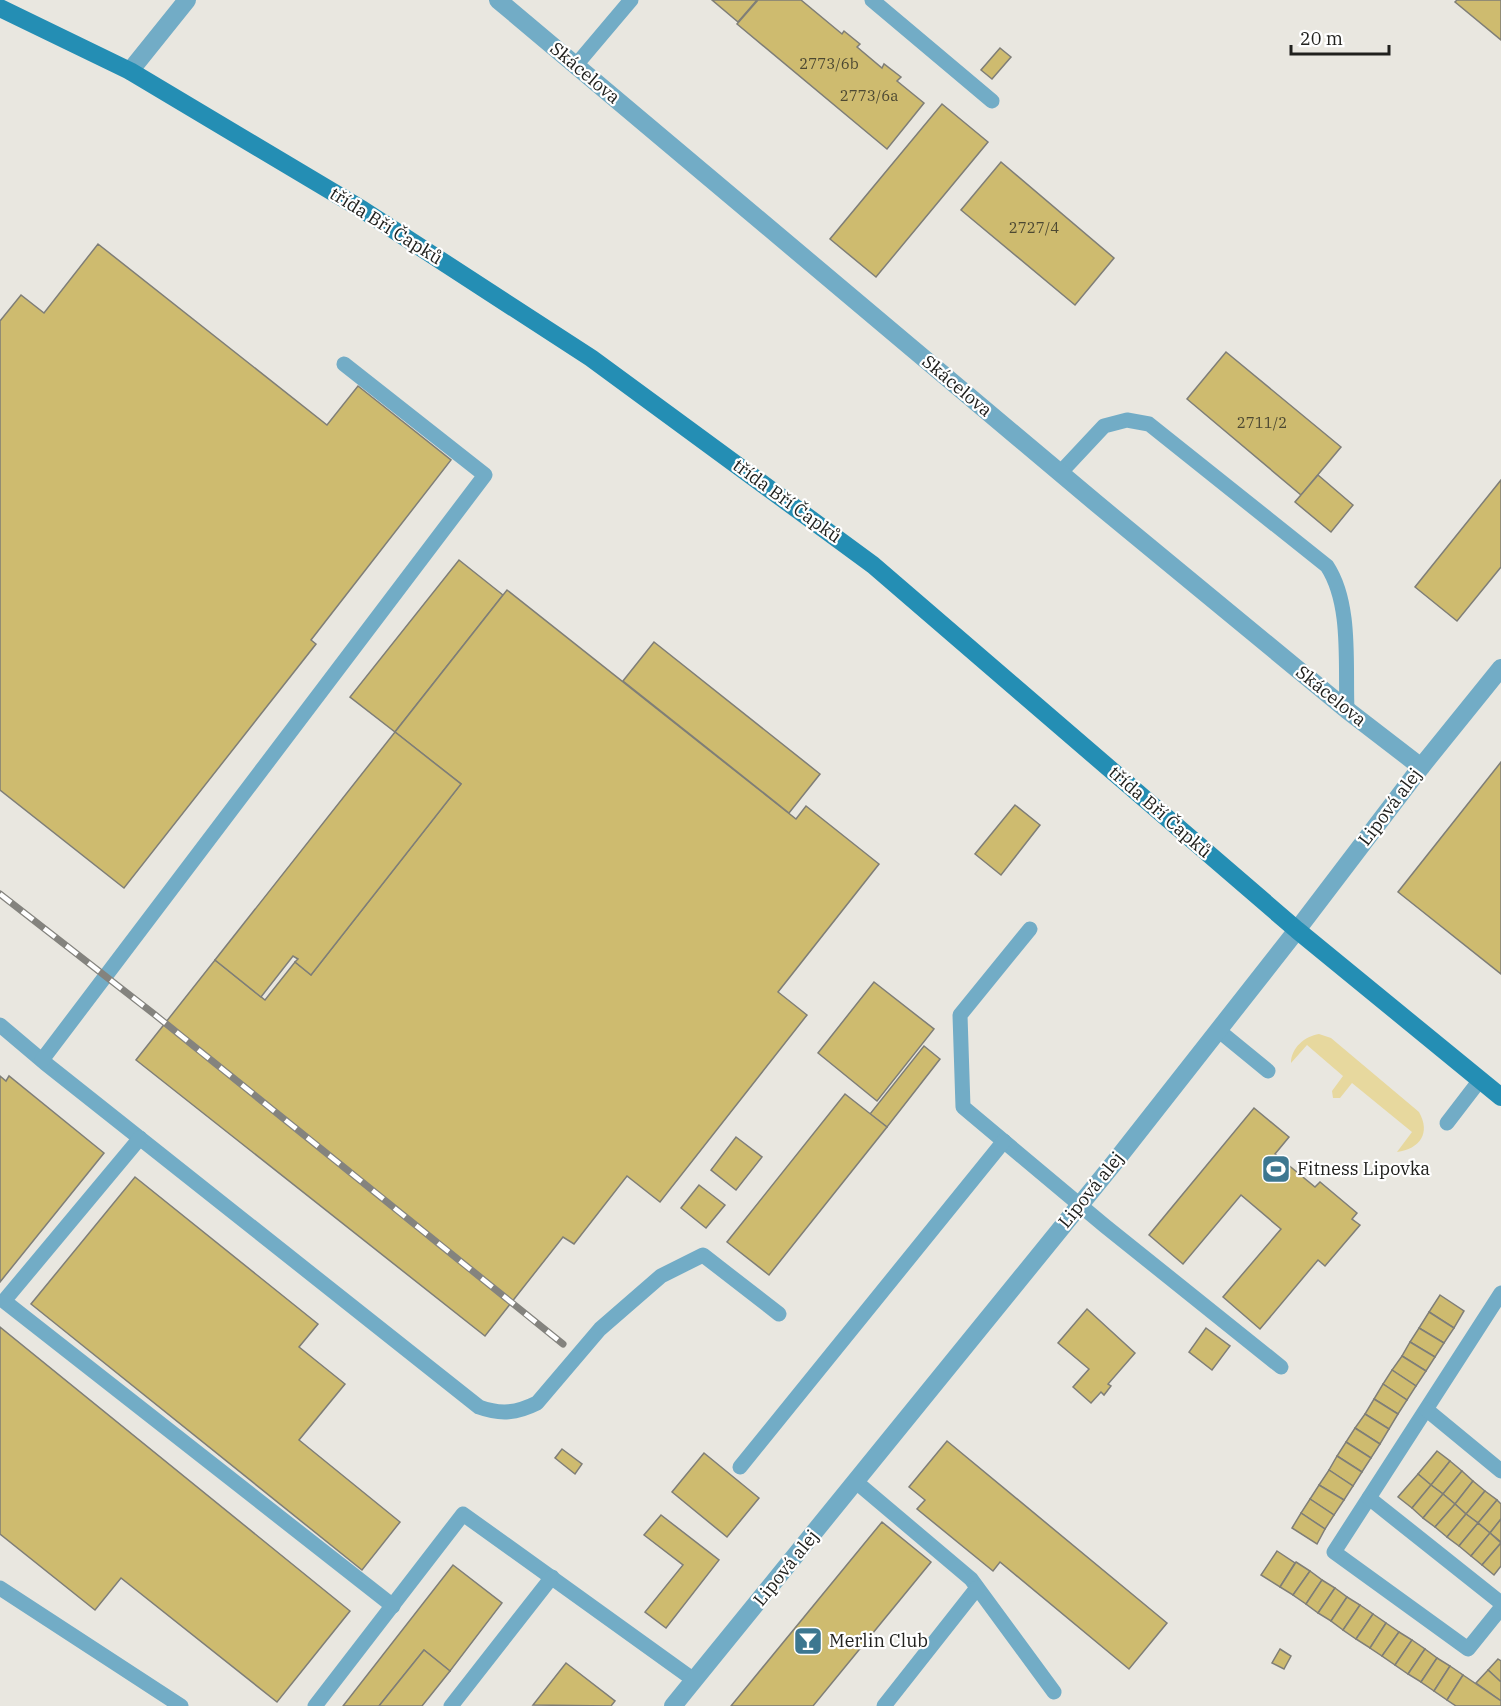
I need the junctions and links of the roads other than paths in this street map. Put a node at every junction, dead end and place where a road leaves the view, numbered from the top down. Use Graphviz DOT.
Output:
graph roads {
  1 [pos="187,0"];
  2 [pos="498,0"];
  3 [pos="631,0"];
  4 [pos="872,0"];
  5 [pos="0,8"];
  6 [pos="576,65"];
  7 [pos="130,71"];
  8 [pos="992,101"];
  9 [pos="344,364"];
  10 [pos="1060,474"];
  11 [pos="1501,668"];
  12 [pos="1347,710"];
  13 [pos="1421,767"];
  14 [pos="1030,929"];
  15 [pos="1297,930"];
  16 [pos="0,1025"];
  17 [pos="1218,1030"];
  18 [pos="42,1060"];
  19 [pos="1268,1071"];
  20 [pos="1480,1080"];
  21 [pos="1501,1097"];
  22 [pos="1447,1123"];
  23 [pos="140,1138"];
  24 [pos="1004,1141"];
  25 [pos="1080,1205"];
  26 [pos="1501,1293"];
  27 [pos="779,1314"];
  28 [pos="1281,1367"];
  29 [pos="1427,1410"];
  30 [pos="740,1467"];
  31 [pos="1501,1471"];
  32 [pos="855,1481"];
  33 [pos="1369,1498"];
  34 [pos="552,1577"];
  35 [pos="0,1588"];
  36 [pos="977,1588"];
  37 [pos="1501,1604"];
  38 [pos="393,1606"];
  39 [pos="1501,1608"];
  40 [pos="694,1680"];
  41 [pos="1054,1692"];
  42 [pos="181,1706"];
  43 [pos="315,1706"];
  44 [pos="451,1706"];
  45 [pos="673,1706"];
  46 [pos="884,1706"];
  1 -- 7 [label="street"];
  2 -- 6 [label="street, Skácelova"];
  3 -- 6 [label="lane"];
  4 -- 8 [label="lane"];
  5 -- 7 [label="street, třída Bří Čapků"];
  6 -- 10 [label="street, Skácelova"];
  7 -- 15 [label="street, třída Bří Čapků"];
  9 -- 18 [label="lane"];
  10 -- 12 [label="street, Skácelova"];
  10 -- 12 [label="lane"];
  11 -- 13 [label="street, Lipová alej"];
  12 -- 13 [label="street, Skácelova"];
  13 -- 15 [label="street, Lipová alej"];
  14 -- 24 [label="lane"];
  15 -- 17 [label="street, Lipová alej"];
  15 -- 20 [label="street, třída Bří Čapků"];
  16 -- 18 [label="lane"];
  17 -- 19 [label="lane"];
  17 -- 25 [label="street, Lipová alej"];
  18 -- 23 [label="lane"];
  20 -- 21 [label="street, třída Bří Čapků"];
  20 -- 22 [label="lane"];
  23 -- 27 [label="lane"];
  23 -- 38 [label="lane"];
  24 -- 25 [label="lane"];
  24 -- 30 [label="lane"];
  25 -- 28 [label="lane"];
  25 -- 32 [label="street, Lipová alej"];
  26 -- 29 [label="lane"];
  29 -- 31 [label="lane"];
  29 -- 33 [label="lane"];
  32 -- 36 [label="lane"];
  32 -- 40 [label="street, Lipová alej"];
  33 -- 37 [label="lane"];
  33 -- 39 [label="lane"];
  34 -- 38 [label="lane"];
  34 -- 40 [label="lane"];
  34 -- 44 [label="lane"];
  35 -- 42 [label="lane"];
  36 -- 41 [label="lane"];
  36 -- 46 [label="lane"];
  38 -- 43 [label="lane"];
  40 -- 45 [label="street, Lipová alej"];
}
